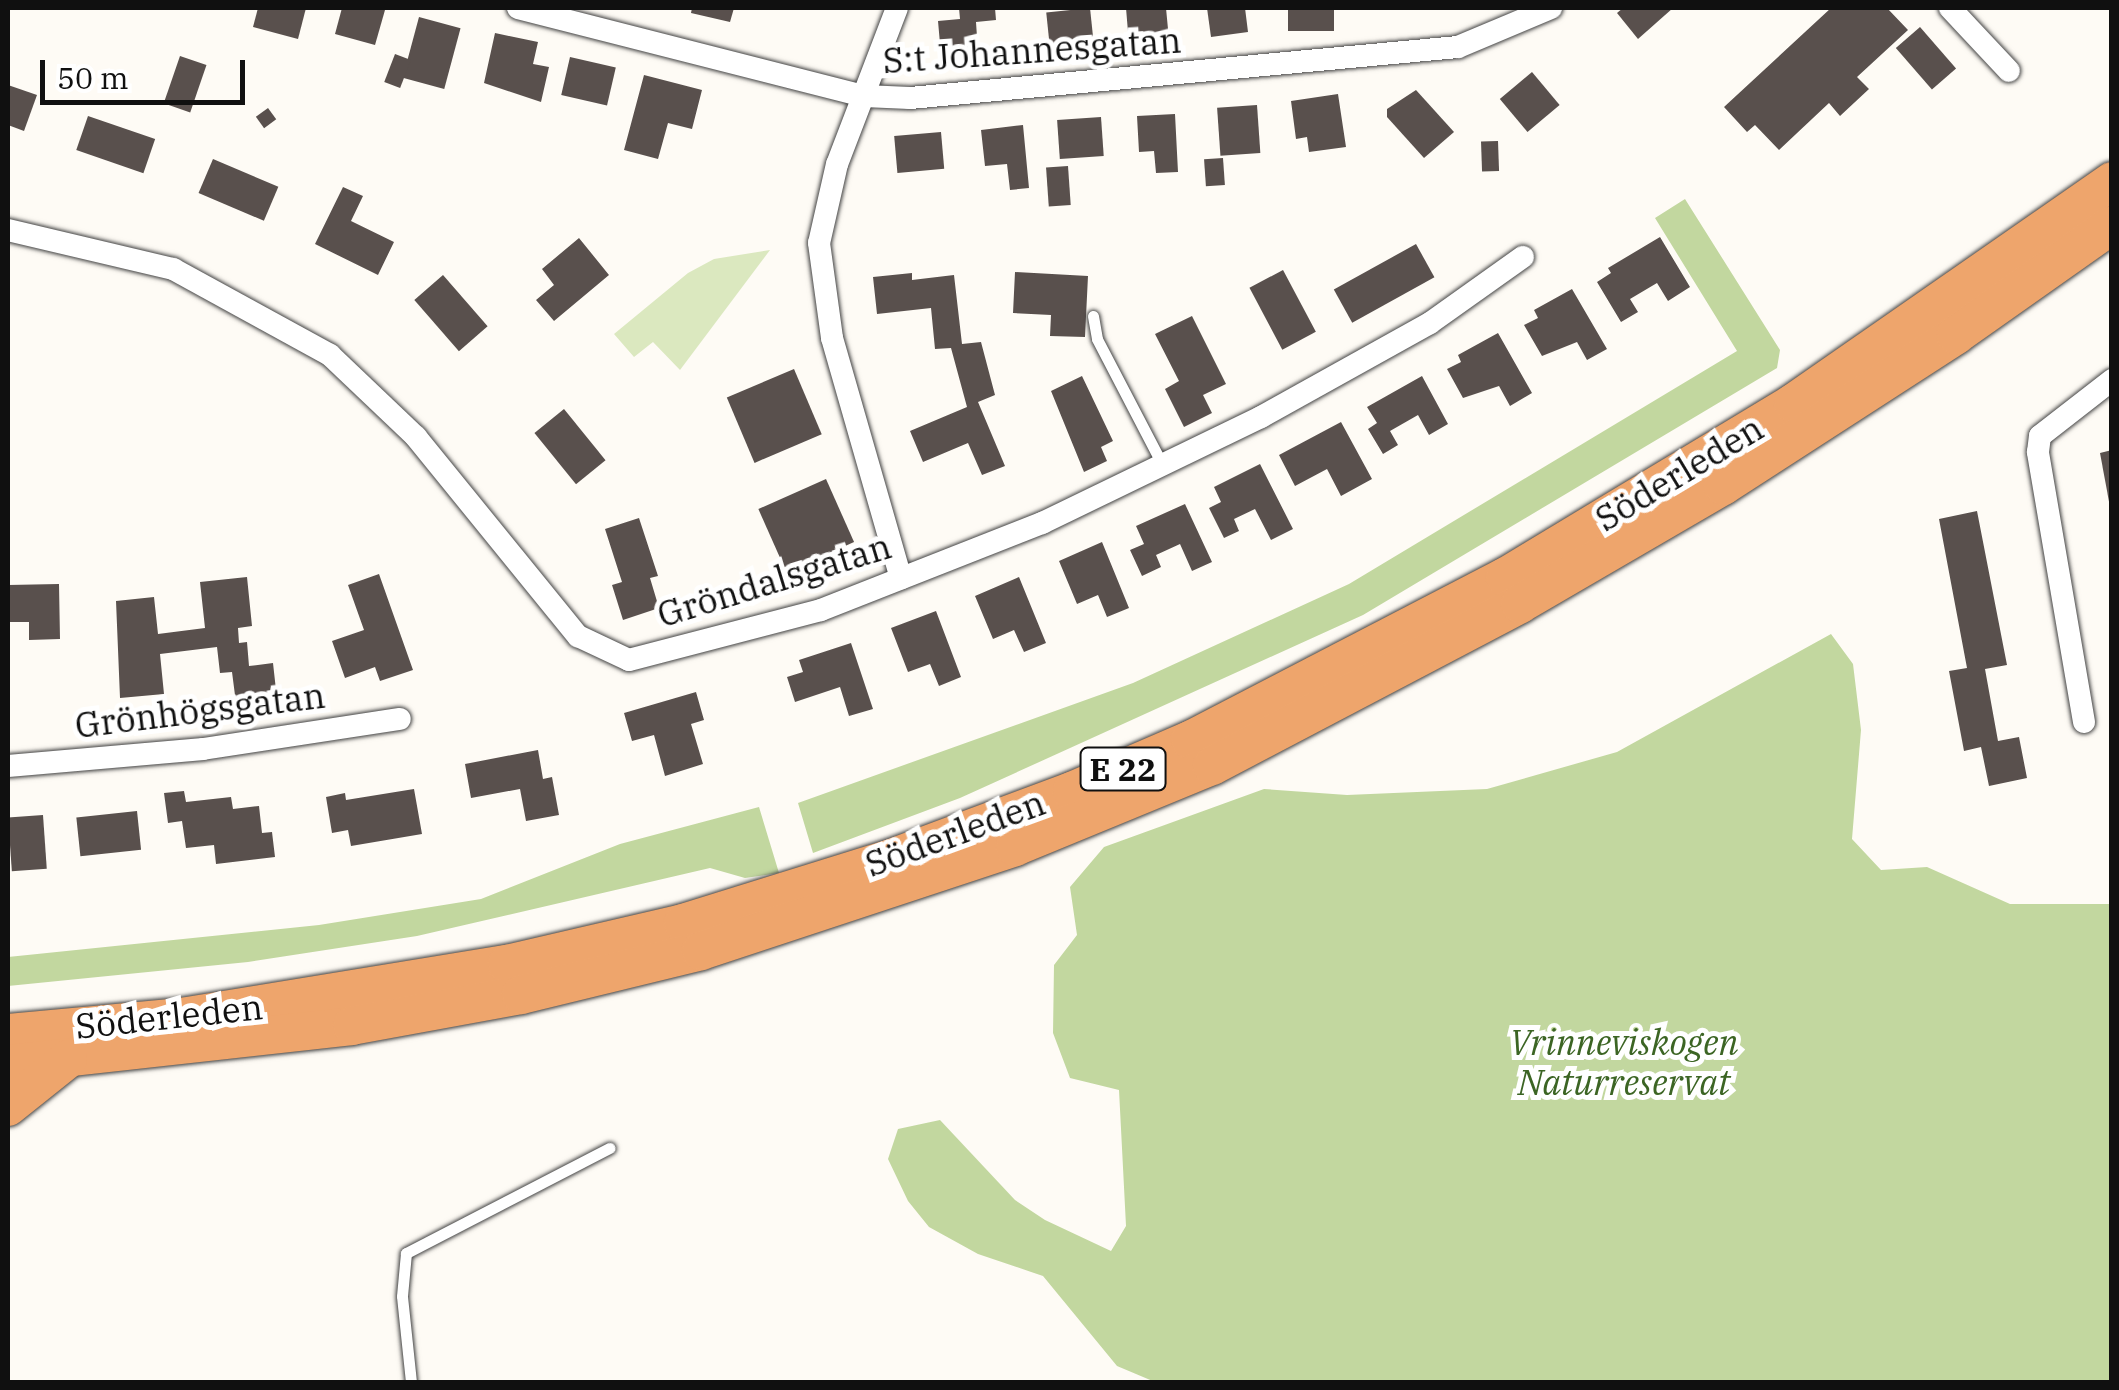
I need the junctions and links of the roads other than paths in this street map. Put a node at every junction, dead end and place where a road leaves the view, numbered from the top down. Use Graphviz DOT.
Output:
graph roads {
  1 [pos="518,8"];
  2 [pos="897,8"];
  3 [pos="1552,8"];
  4 [pos="1950,8"];
  5 [pos="1526,14"];
  6 [pos="2010,71"];
  7 [pos="864,96"];
  8 [pos="2112,181"];
  9 [pos="2112,225"];
  10 [pos="8,230"];
  11 [pos="1524,257"];
  12 [pos="1093,316"];
  13 [pos="2112,380"];
  14 [pos="1163,466"];
  15 [pos="901,578"];
  16 [pos="400,719"];
  17 [pos="2084,722"];
  18 [pos="8,766"];
  19 [pos="8,1033"];
  20 [pos="68,1058"];
  21 [pos="8,1064"];
  22 [pos="8,1106"];
  23 [pos="609,1148"];
  24 [pos="412,1382"];
  1 -- 7 [label="street, S:t Johannesgatan"];
  2 -- 7 [label="street"];
  3 -- 5 [label="street, S:t Johannesgatan"];
  4 -- 6 [label="street"];
  5 -- 7 [label="street, S:t Johannesgatan"];
  7 -- 15 [label="street"];
  8 -- 19 [label="highway, Söderleden / E 22"];
  9 -- 20 [label="highway, Söderleden / E 22"];
  10 -- 15 [label="street, Gröndalsgatan"];
  11 -- 14 [label="street, Gröndalsgatan"];
  12 -- 14 [label="lane"];
  13 -- 17 [label="street"];
  14 -- 15 [label="street, Gröndalsgatan"];
  16 -- 18 [label="street, Grönhögsgatan"];
  20 -- 21 [label="highway, Söderleden / E 22"];
  20 -- 22 [label="highway"];
  23 -- 24 [label="lane"];
}
